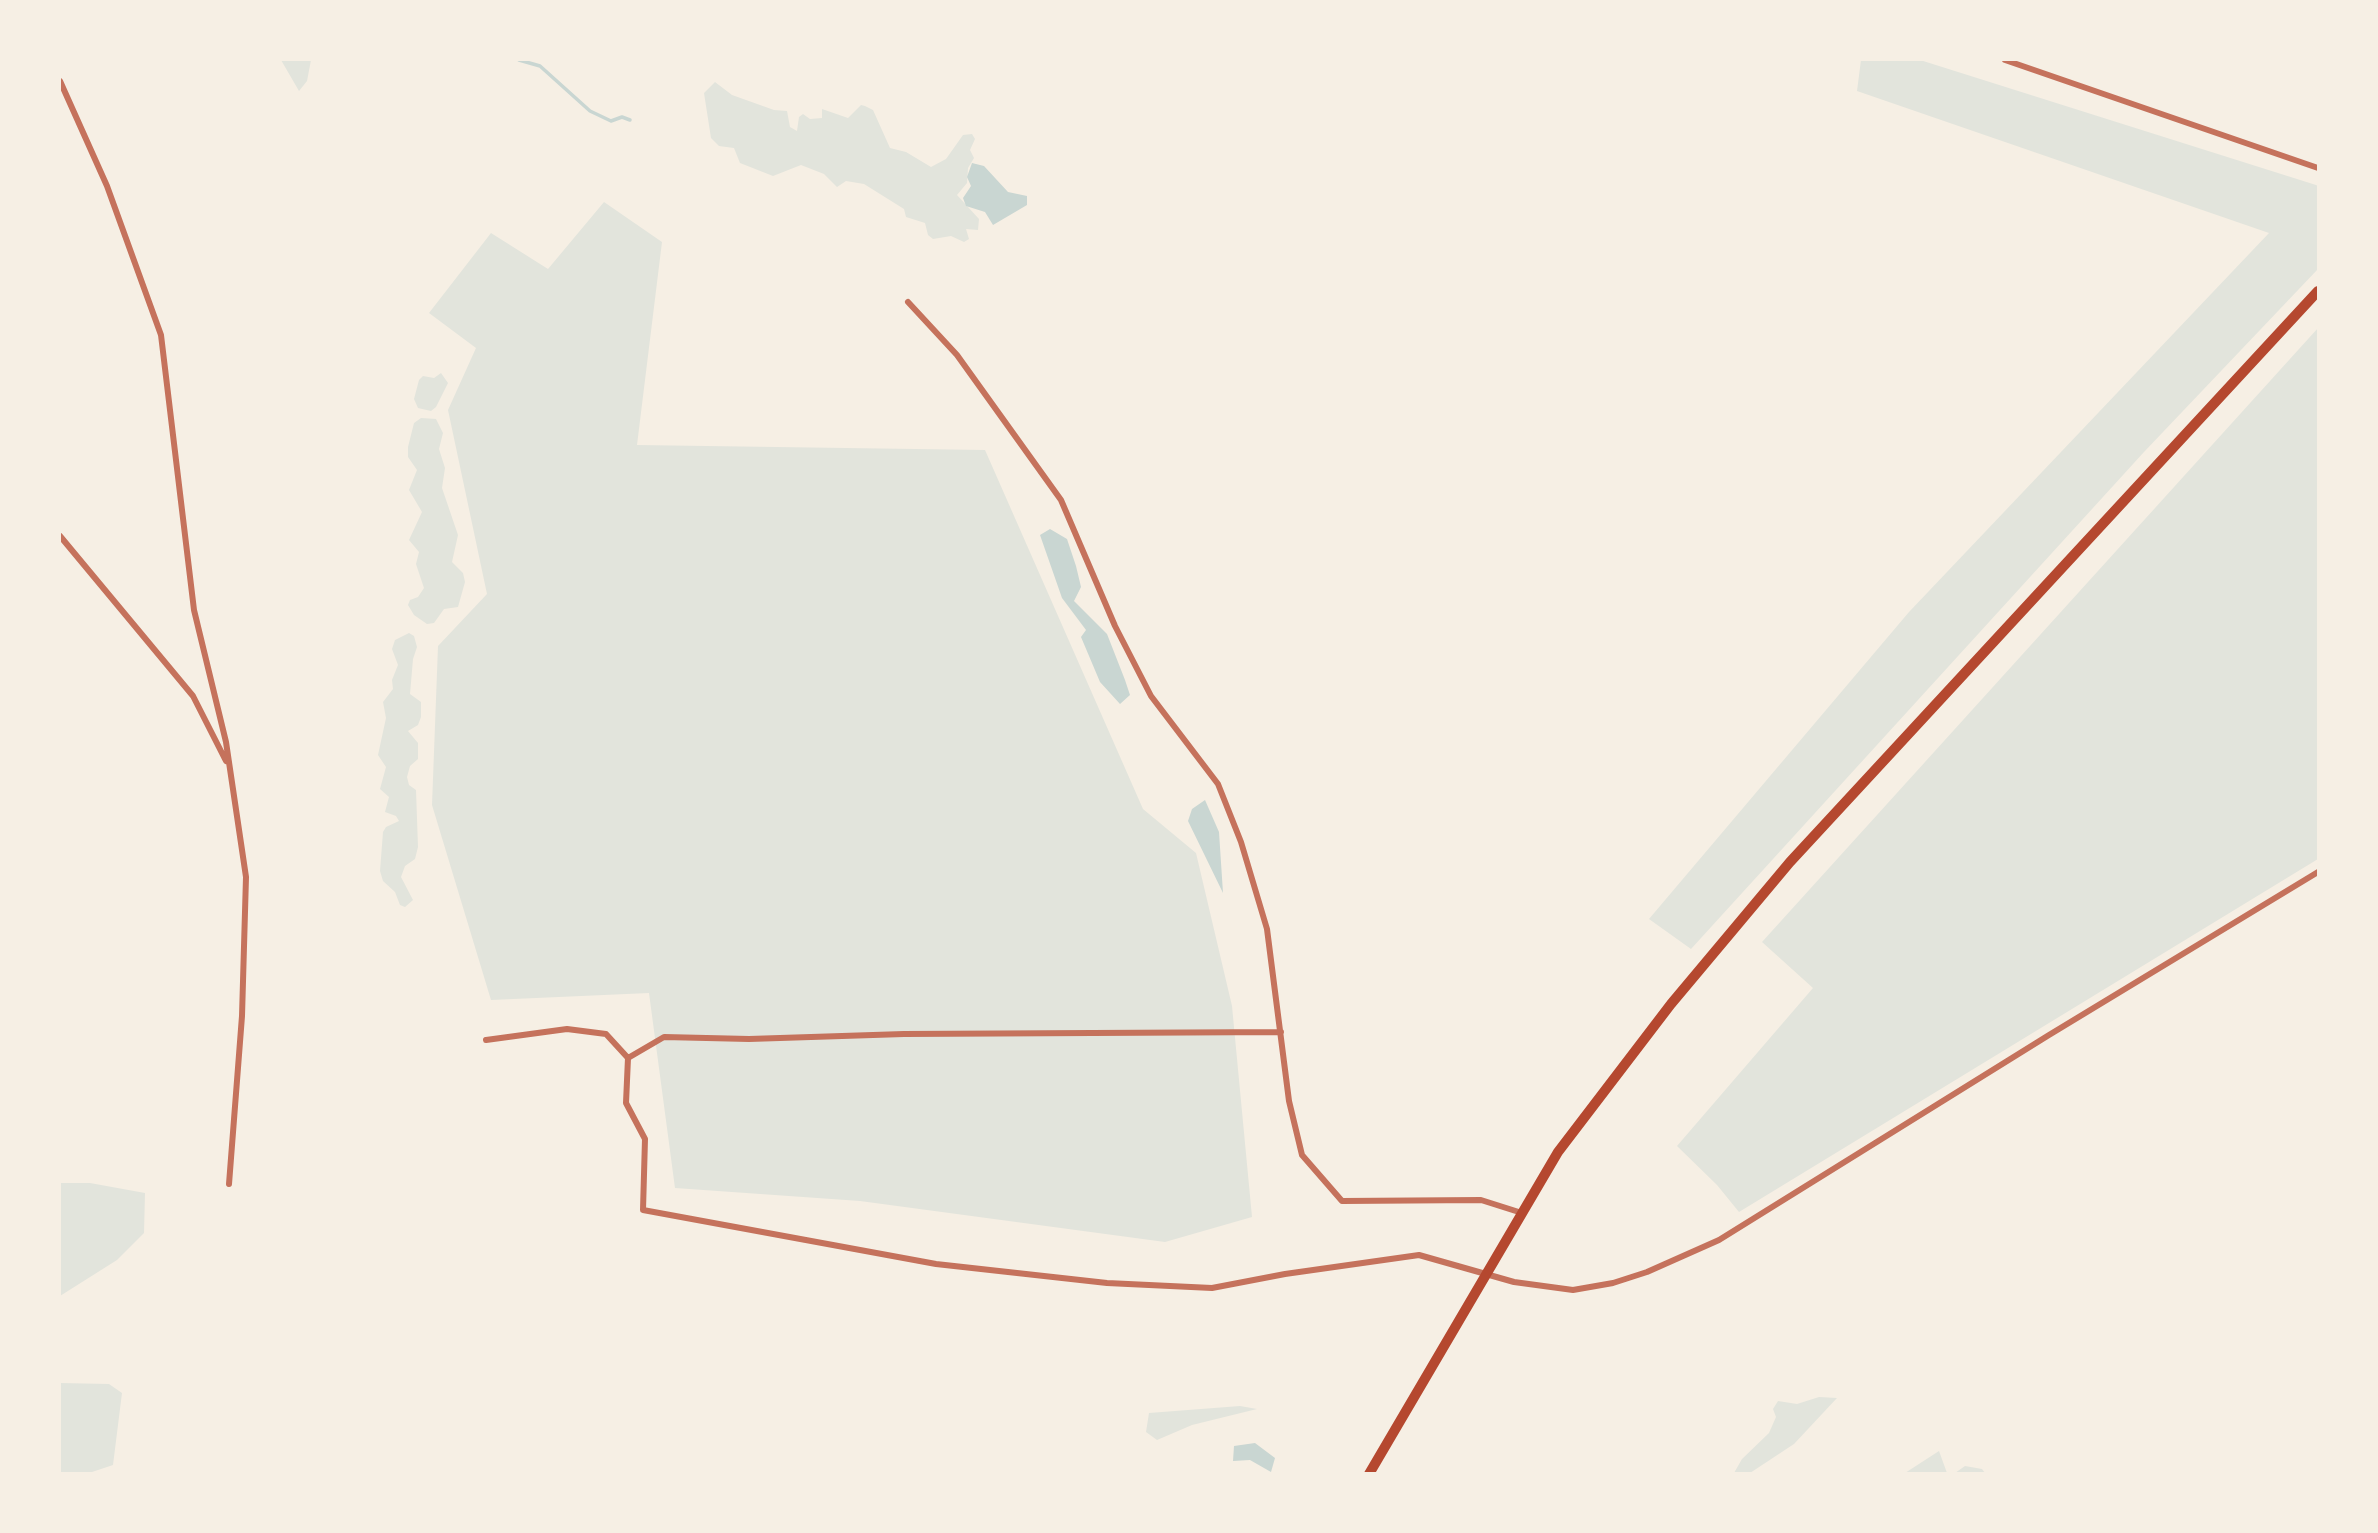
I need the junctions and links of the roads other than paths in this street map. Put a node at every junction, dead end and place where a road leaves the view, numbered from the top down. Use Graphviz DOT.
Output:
graph roads {
  1 [pos="2005,60"];
  2 [pos="60,81"];
  3 [pos="2319,168"];
  4 [pos="2319,290"];
  5 [pos="908,302"];
  6 [pos="60,536"];
  7 [pos="229,768"];
  8 [pos="2319,872"];
  9 [pos="1280,1032"];
  10 [pos="486,1040"];
  11 [pos="628,1058"];
  12 [pos="229,1184"];
  13 [pos="1522,1213"];
  14 [pos="1369,1474"];
  1 -- 3 [label="street"];
  2 -- 7 [label="street"];
  4 -- 13 [label="main road"];
  5 -- 9 [label="street"];
  6 -- 7 [label="street"];
  7 -- 12 [label="street"];
  8 -- 11 [label="street"];
  9 -- 11 [label="street"];
  9 -- 13 [label="street"];
  10 -- 11 [label="street"];
  13 -- 14 [label="main road"];
}
